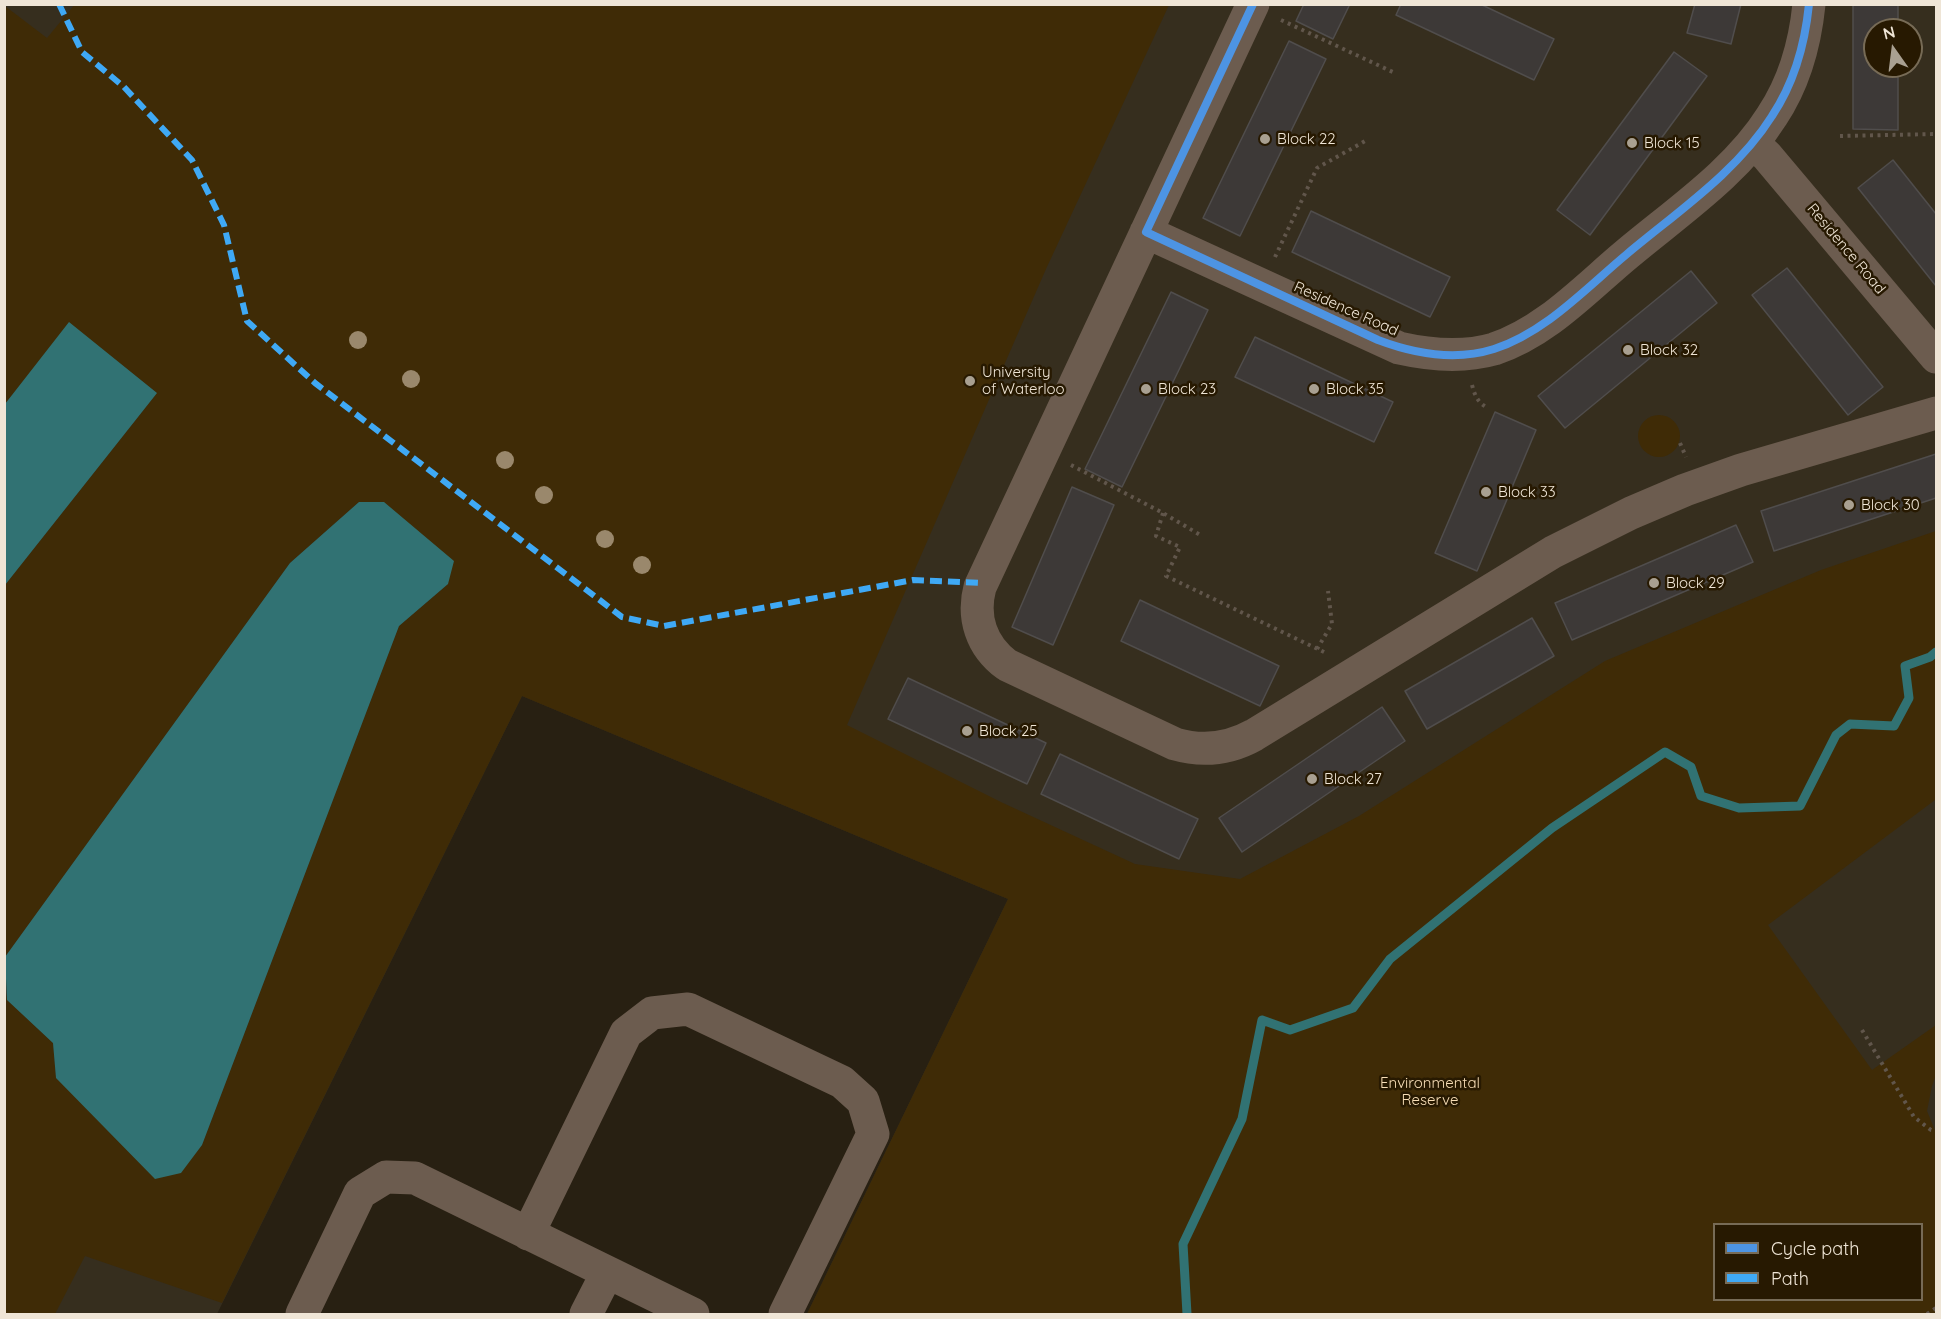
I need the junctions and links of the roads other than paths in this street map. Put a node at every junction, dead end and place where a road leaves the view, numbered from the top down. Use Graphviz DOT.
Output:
graph roads {
  1 [pos="1809,4"];
  2 [pos="1265,12"];
  3 [pos="1753,143"];
  4 [pos="1146,232"];
  5 [pos="1936,357"];
  6 [pos="1936,412"];
  7 [pos="528,1234"];
  8 [pos="607,1273"];
  9 [pos="302,1314"];
  10 [pos="586,1314"];
  11 [pos="693,1314"];
  12 [pos="785,1314"];
  1 -- 3 [label="street, Residence Road"];
  2 -- 4 [label="street"];
  3 -- 4 [label="street, Residence Road"];
  3 -- 5 [label="street, Residence Road"];
  4 -- 6 [label="street"];
  7 -- 8 [label="street"];
  7 -- 9 [label="street"];
  7 -- 12 [label="street"];
  8 -- 10 [label="street"];
  8 -- 11 [label="street"];
}
